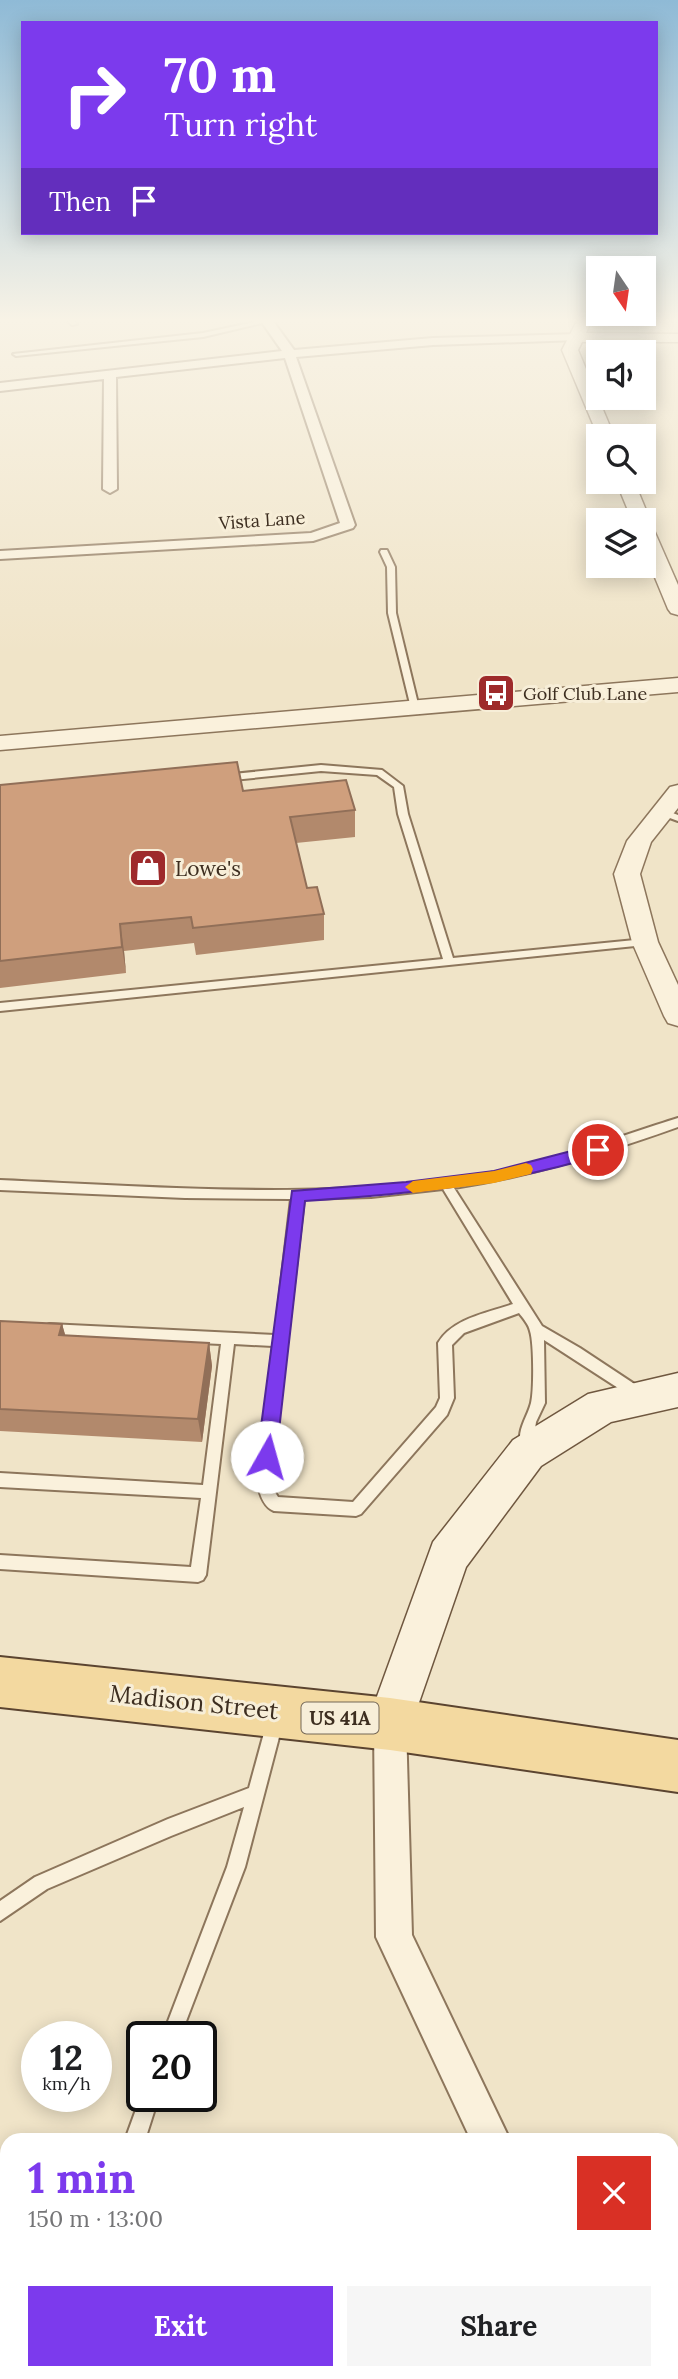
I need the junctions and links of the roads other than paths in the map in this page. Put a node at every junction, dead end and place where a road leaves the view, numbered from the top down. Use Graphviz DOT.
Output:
graph roads {
  1 [pos="110,432"];
  2 [pos="316,432"];
  3 [pos="110,489"];
  4 [pos="384,552"];
  5 [pos="0,555"];
  6 [pos="656,556"];
  7 [pos="678,609"];
  8 [pos="678,685"];
  9 [pos="415,708"];
  10 [pos="0,743"];
  11 [pos="214,778"];
  12 [pos="673,808"];
  13 [pos="645,942"];
  14 [pos="449,961"];
  15 [pos="0,1007"];
  16 [pos="678,1016"];
  17 [pos="678,1122"];
  18 [pos="445,1183"];
  19 [pos="0,1185"];
  20 [pos="298,1195"];
  21 [pos="522,1306"];
  22 [pos="40,1329"];
  23 [pos="537,1330"];
  24 [pos="228,1338"];
  25 [pos="281,1341"];
  26 [pos="661,1393"];
  27 [pos="527,1453"];
  28 [pos="0,1480"];
  29 [pos="209,1492"];
  30 [pos="0,1562"];
  31 [pos="0,1682"];
  32 [pos="278,1712"];
  33 [pos="390,1724"];
  34 [pos="678,1766"];
  35 [pos="256,1794"];
  36 [pos="0,1912"];
  37 [pos="177,2021"];
  38 [pos="145,2112"];
  39 [pos="137,2133"];
  40 [pos="488,2133"];
  1 -- 3 [label="street"];
  2 -- 5 [label="street, Vista Lane"];
  4 -- 9 [label="lane"];
  6 -- 7 [label="street"];
  8 -- 9 [label="street"];
  9 -- 10 [label="street"];
  11 -- 14 [label="lane"];
  12 -- 13 [label="street"];
  13 -- 14 [label="lane"];
  13 -- 16 [label="street"];
  14 -- 15 [label="lane"];
  17 -- 18 [label="lane"];
  18 -- 20 [label="lane"];
  18 -- 21 [label="lane"];
  19 -- 20 [label="lane"];
  20 -- 25 [label="lane"];
  21 -- 23 [label="lane"];
  21 -- 25 [label="lane"];
  22 -- 24 [label="lane"];
  23 -- 26 [label="lane"];
  23 -- 27 [label="lane"];
  24 -- 25 [label="lane"];
  24 -- 29 [label="lane"];
  26 -- 27 [label="main road"];
  27 -- 33 [label="main road"];
  28 -- 29 [label="lane"];
  29 -- 30 [label="lane"];
  31 -- 32 [label="main road, Madison Street / US 41A"];
  32 -- 33 [label="main road, Madison Street / US 41A"];
  32 -- 35 [label="lane"];
  33 -- 34 [label="main road, Madison Street / US 41A"];
  33 -- 40 [label="street"];
  35 -- 36 [label="lane"];
  35 -- 37 [label="lane"];
  38 -- 39 [label="lane"];
}
